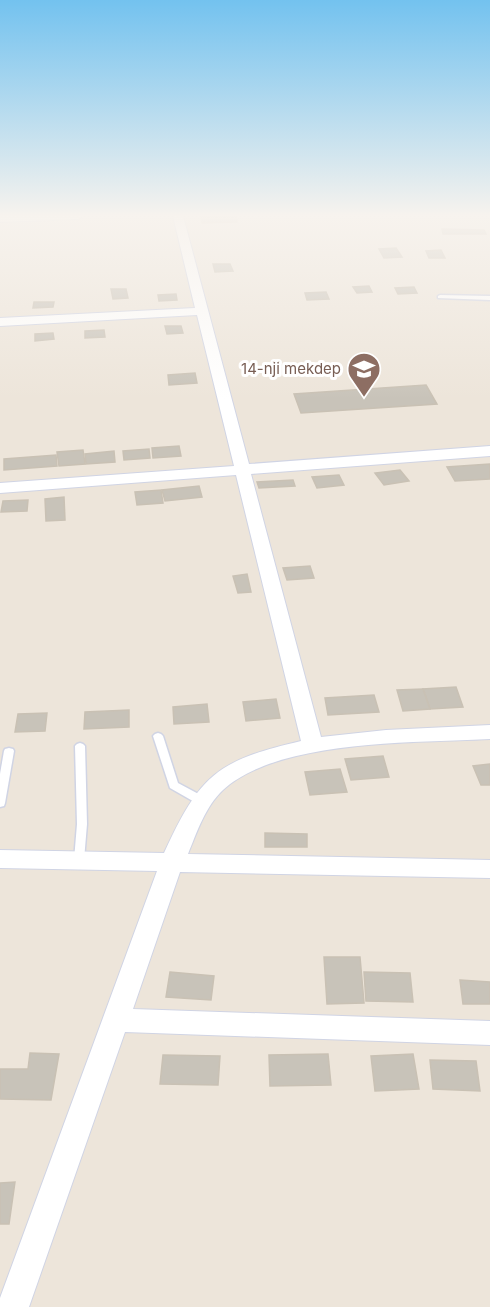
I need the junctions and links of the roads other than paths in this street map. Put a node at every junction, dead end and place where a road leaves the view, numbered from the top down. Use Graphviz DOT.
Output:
graph roads {
  1 [pos="193,277"];
  2 [pos="440,297"];
  3 [pos="490,298"];
  4 [pos="202,311"];
  5 [pos="0,322"];
  6 [pos="490,452"];
  7 [pos="242,470"];
  8 [pos="0,488"];
  9 [pos="490,732"];
  10 [pos="158,736"];
  11 [pos="312,744"];
  12 [pos="80,746"];
  13 [pos="9,751"];
  14 [pos="202,801"];
  15 [pos="0,803"];
  16 [pos="0,858"];
  17 [pos="79,860"];
  18 [pos="171,862"];
  19 [pos="490,869"];
  20 [pos="116,1020"];
  21 [pos="490,1033"];
  22 [pos="13,1307"];
  1 -- 4 [label="street"];
  2 -- 3 [label="lane"];
  4 -- 5 [label="street"];
  4 -- 7 [label="street"];
  6 -- 7 [label="street"];
  7 -- 8 [label="street"];
  7 -- 11 [label="street"];
  9 -- 11 [label="street"];
  10 -- 14 [label="lane"];
  11 -- 14 [label="street"];
  12 -- 17 [label="lane"];
  13 -- 15 [label="lane"];
  14 -- 18 [label="street"];
  16 -- 17 [label="street"];
  17 -- 18 [label="street"];
  18 -- 19 [label="street"];
  18 -- 20 [label="street"];
  20 -- 21 [label="street"];
  20 -- 22 [label="street"];
}
